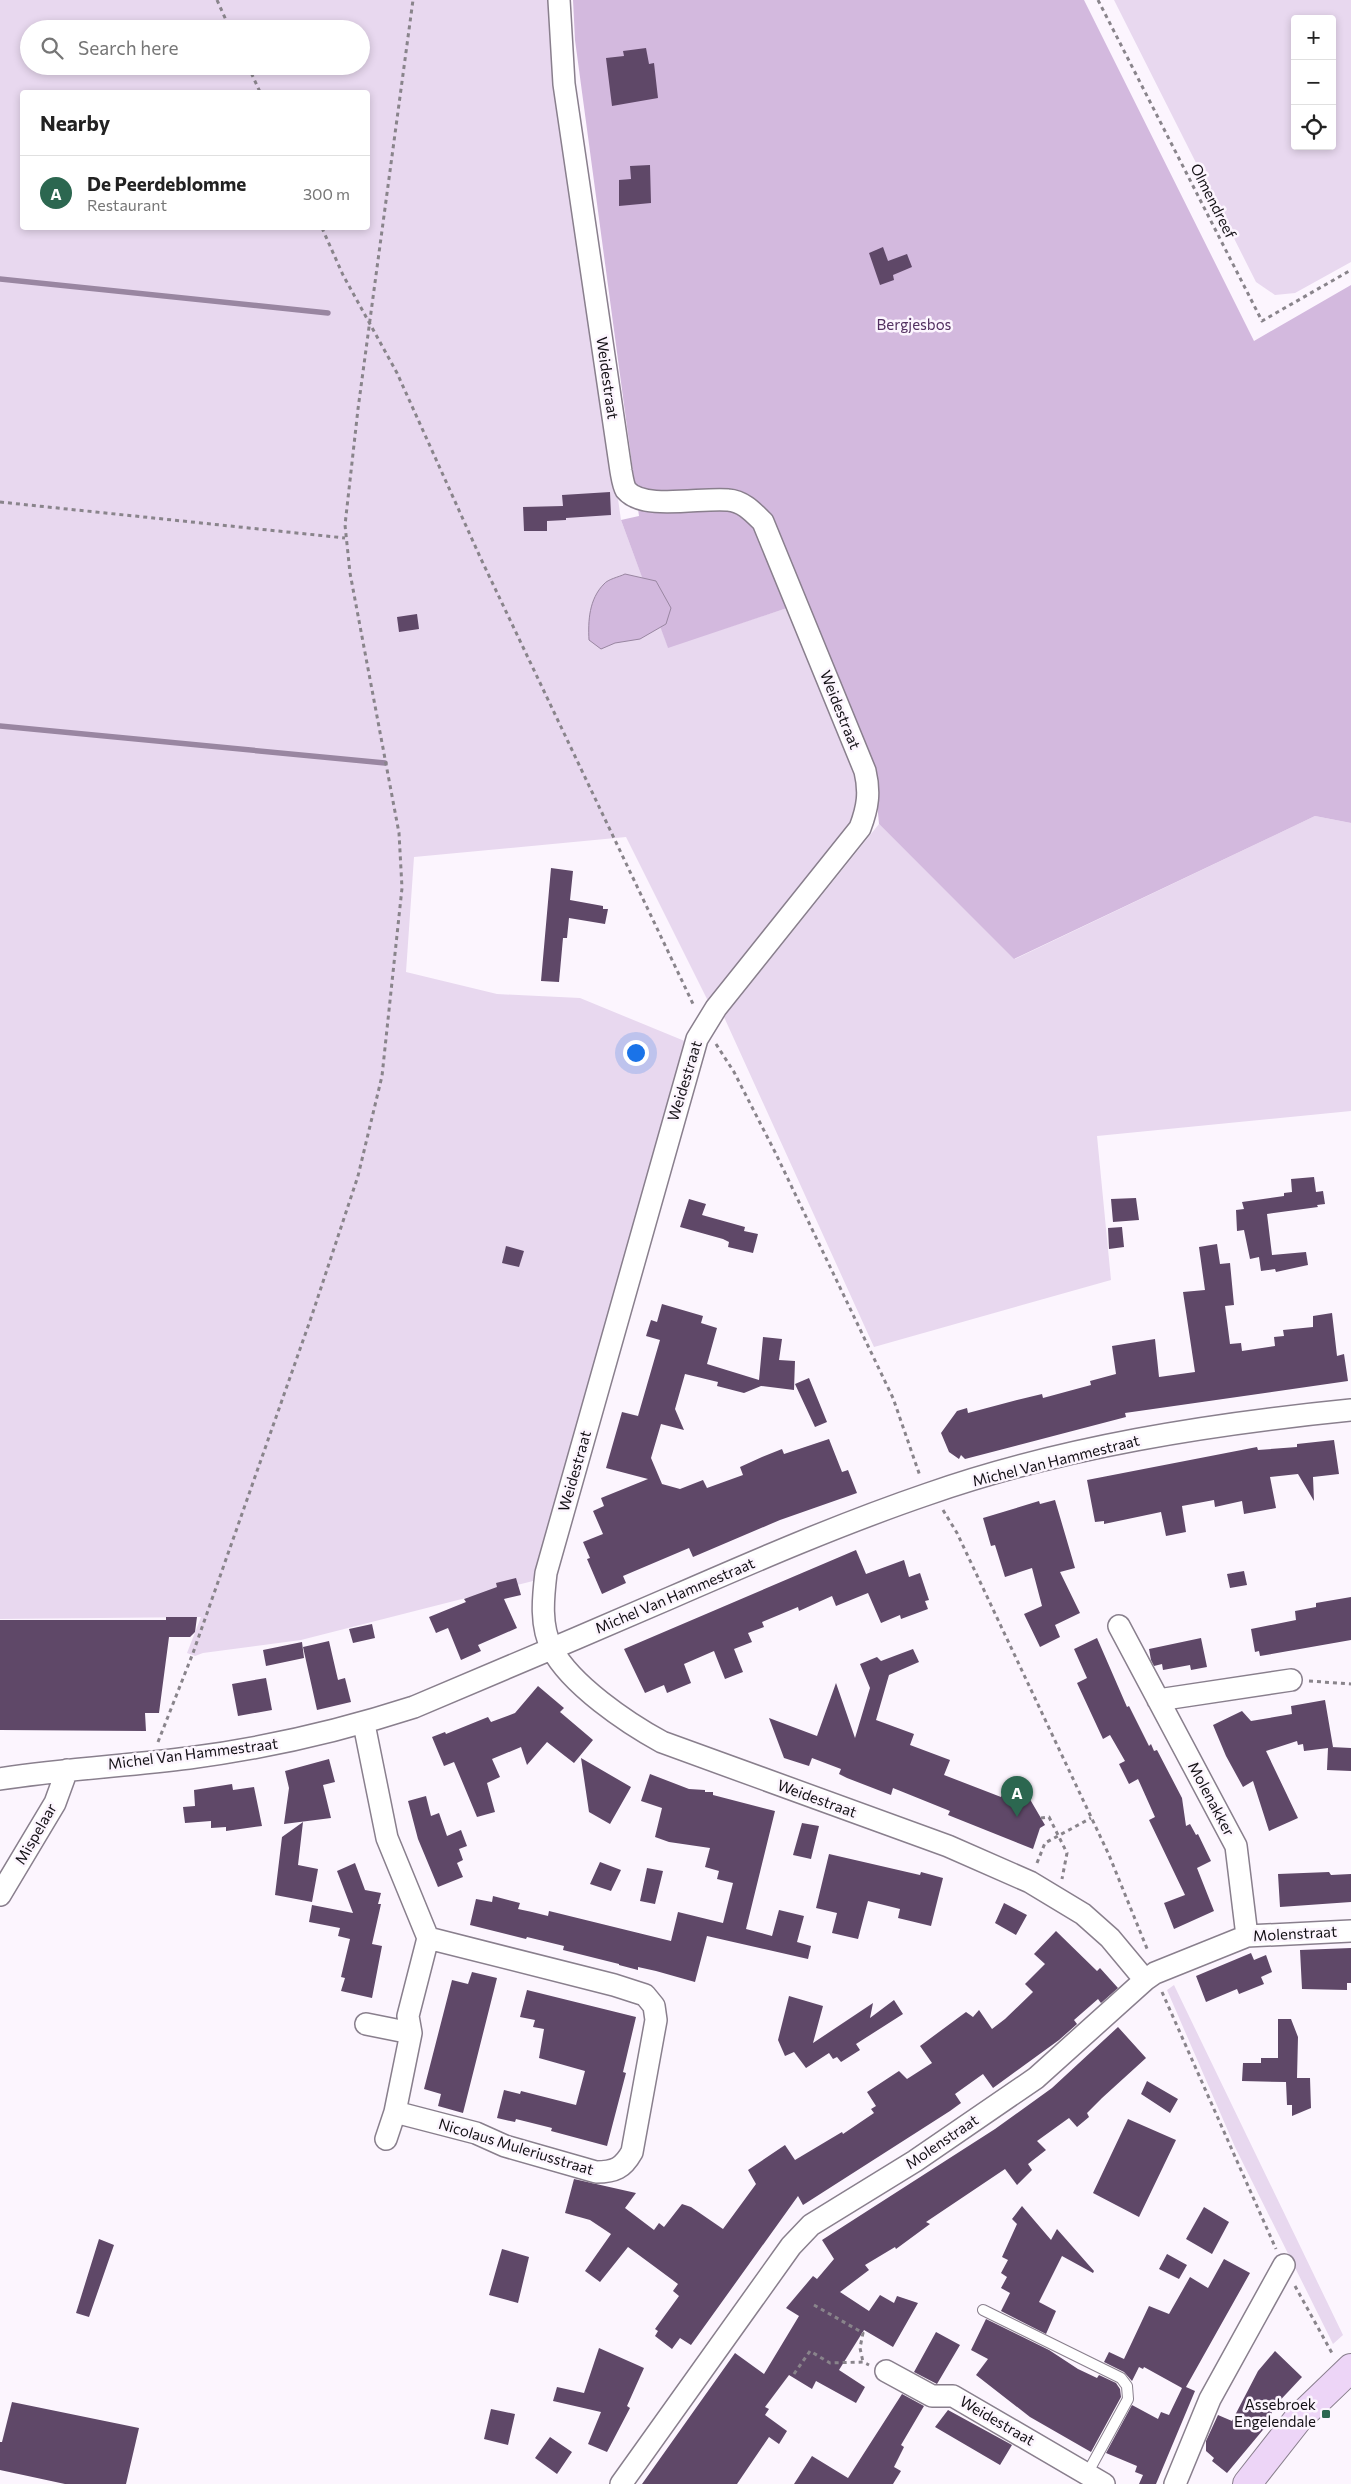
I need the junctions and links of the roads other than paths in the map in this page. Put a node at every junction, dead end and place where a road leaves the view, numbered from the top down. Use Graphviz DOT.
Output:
graph roads {
  1 [pos="559,0"];
  2 [pos="1351,1410"];
  3 [pos="1119,1626"];
  4 [pos="552,1649"];
  5 [pos="1291,1680"];
  6 [pos="1158,1700"];
  7 [pos="364,1724"];
  8 [pos="67,1770"];
  9 [pos="0,1779"];
  10 [pos="0,1895"];
  11 [pos="1351,1931"];
  12 [pos="1247,1936"];
  13 [pos="428,1938"];
  14 [pos="1150,1976"];
  15 [pos="366,2024"];
  16 [pos="411,2033"];
  17 [pos="395,2112"];
  18 [pos="386,2139"];
  19 [pos="1284,2265"];
  20 [pos="983,2310"];
  21 [pos="886,2371"];
  22 [pos="1347,2371"];
  23 [pos="1096,2479"];
  24 [pos="621,2484"];
  25 [pos="1175,2484"];
  26 [pos="1246,2484"];
  1 -- 4 [label="street, Weidestraat"];
  2 -- 4 [label="street, Michel Van Hammestraat"];
  3 -- 6 [label="street, Molenakker"];
  4 -- 7 [label="street, Michel Van Hammestraat"];
  4 -- 14 [label="street, Weidestraat"];
  5 -- 6 [label="street"];
  6 -- 12 [label="street, Molenakker"];
  7 -- 8 [label="street, Michel Van Hammestraat"];
  7 -- 13 [label="street"];
  8 -- 9 [label="street, Michel Van Hammestraat"];
  8 -- 10 [label="street, Mispelaar"];
  11 -- 12 [label="street, Molenstraat"];
  12 -- 14 [label="street, Molenstraat"];
  13 -- 16 [label="street"];
  13 -- 17 [label="street, Nicolaus Muleriusstraat"];
  14 -- 24 [label="street, Molenstraat"];
  15 -- 16 [label="street"];
  16 -- 17 [label="street"];
  17 -- 18 [label="street"];
  19 -- 25 [label="street"];
  20 -- 23 [label="lane"];
  21 -- 23 [label="street, Weidestraat"];
  22 -- 26 [label="main road"];
}
